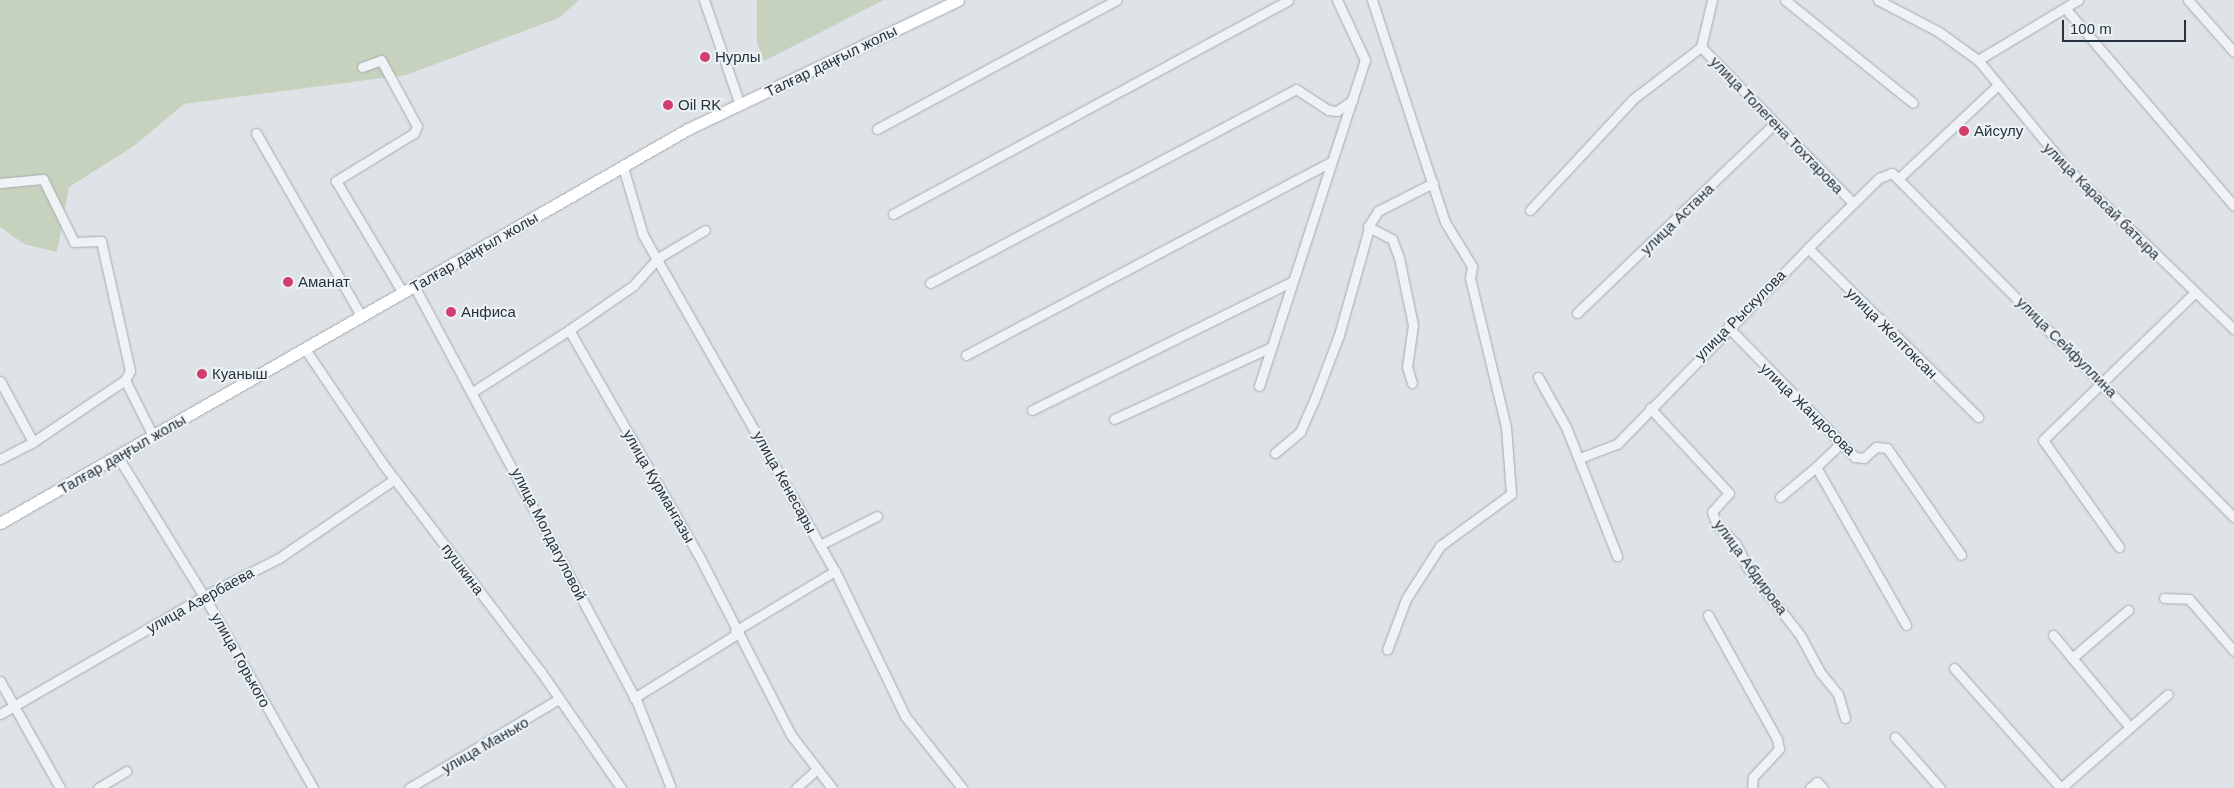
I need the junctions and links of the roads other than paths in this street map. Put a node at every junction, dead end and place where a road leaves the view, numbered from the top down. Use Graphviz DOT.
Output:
graph roads {
  1 [pos="704,0"];
  2 [pos="958,0"];
  3 [pos="1117,0"];
  4 [pos="1288,0"];
  5 [pos="1337,0"];
  6 [pos="1372,0"];
  7 [pos="1712,0"];
  8 [pos="1785,0"];
  9 [pos="1878,0"];
  10 [pos="2078,0"];
  11 [pos="2188,0"];
  12 [pos="2065,8"];
  13 [pos="1701,47"];
  14 [pos="2234,52"];
  15 [pos="1978,60"];
  16 [pos="362,67"];
  17 [pos="1997,86"];
  18 [pos="1353,100"];
  19 [pos="1913,103"];
  20 [pos="740,105"];
  21 [pos="1775,123"];
  22 [pos="877,129"];
  23 [pos="256,133"];
  24 [pos="1330,162"];
  25 [pos="623,167"];
  26 [pos="1899,178"];
  27 [pos="1433,183"];
  28 [pos="0,184"];
  29 [pos="1854,203"];
  30 [pos="2234,206"];
  31 [pos="1530,210"];
  32 [pos="893,214"];
  33 [pos="1369,228"];
  34 [pos="705,230"];
  35 [pos="1808,248"];
  36 [pos="658,258"];
  37 [pos="1293,281"];
  38 [pos="930,283"];
  39 [pos="414,286"];
  40 [pos="2195,292"];
  41 [pos="403,293"];
  42 [pos="1577,313"];
  43 [pos="362,317"];
  44 [pos="1728,327"];
  45 [pos="2234,329"];
  46 [pos="569,330"];
  47 [pos="1271,347"];
  48 [pos="305,349"];
  49 [pos="966,354"];
  50 [pos="1538,377"];
  51 [pos="125,380"];
  52 [pos="0,381"];
  53 [pos="1412,382"];
  54 [pos="2103,384"];
  55 [pos="1258,386"];
  56 [pos="474,392"];
  57 [pos="1650,408"];
  58 [pos="1032,410"];
  59 [pos="1978,417"];
  60 [pos="1114,419"];
  61 [pos="153,436"];
  62 [pos="33,442"];
  63 [pos="1841,443"];
  64 [pos="1275,453"];
  65 [pos="118,457"];
  66 [pos="1580,458"];
  67 [pos="0,459"];
  68 [pos="1816,467"];
  69 [pos="395,479"];
  70 [pos="1780,497"];
  71 [pos="877,516"];
  72 [pos="2234,517"];
  73 [pos="0,524"];
  74 [pos="820,545"];
  75 [pos="2119,547"];
  76 [pos="1961,555"];
  77 [pos="1617,556"];
  78 [pos="835,572"];
  79 [pos="204,596"];
  80 [pos="2164,598"];
  81 [pos="2128,610"];
  82 [pos="1708,615"];
  83 [pos="1906,625"];
  84 [pos="736,632"];
  85 [pos="2053,635"];
  86 [pos="1387,650"];
  87 [pos="2234,651"];
  88 [pos="2072,658"];
  89 [pos="1954,668"];
  90 [pos="0,681"];
  91 [pos="2168,694"];
  92 [pos="634,698"];
  93 [pos="558,699"];
  94 [pos="14,706"];
  95 [pos="0,714"];
  96 [pos="1845,718"];
  97 [pos="2128,725"];
  98 [pos="1895,737"];
  99 [pos="815,771"];
  100 [pos="126,772"];
  101 [pos="672,787"];
  102 [pos="60,788"];
  103 [pos="98,788"];
  104 [pos="313,788"];
  105 [pos="409,788"];
  106 [pos="622,788"];
  107 [pos="796,788"];
  108 [pos="832,788"];
  109 [pos="962,788"];
  110 [pos="1752,788"];
  111 [pos="1810,788"];
  112 [pos="1822,788"];
  113 [pos="1940,788"];
  114 [pos="2061,788"];
  1 -- 20 [label="street"];
  2 -- 20 [label="main road, Талғар даңғыл жолы"];
  3 -- 22 [label="street"];
  4 -- 32 [label="street"];
  5 -- 18 [label="street"];
  6 -- 27 [label="street"];
  7 -- 13 [label="street, улица Толегена Тохтарова"];
  8 -- 19 [label="street"];
  9 -- 15 [label="street, улица Карасай батыра"];
  10 -- 12 [label="street"];
  11 -- 14 [label="street"];
  12 -- 15 [label="street"];
  12 -- 30 [label="street"];
  13 -- 21 [label="street, улица Толегена Тохтарова"];
  13 -- 31 [label="street, улица Толегена Тохтарова"];
  15 -- 17 [label="street, улица Карасай батыра"];
  16 -- 41 [label="street"];
  17 -- 26 [label="street"];
  17 -- 40 [label="street, улица Карасай батыра"];
  18 -- 24 [label="street"];
  18 -- 38 [label="street"];
  20 -- 25 [label="main road, Талғар даңғыл жолы"];
  21 -- 29 [label="street, улица Толегена Тохтарова"];
  21 -- 42 [label="street, улица Астана"];
  23 -- 43 [label="street"];
  24 -- 37 [label="street"];
  24 -- 49 [label="street"];
  25 -- 36 [label="street, улица Кенесары"];
  25 -- 39 [label="main road, Талғар даңғыл жолы"];
  26 -- 29 [label="street, улица Рыскулова"];
  26 -- 54 [label="street, улица Сейфуллина"];
  27 -- 33 [label="street"];
  27 -- 86 [label="street"];
  28 -- 51 [label="street"];
  29 -- 35 [label="street, улица Рыскулова"];
  33 -- 53 [label="street"];
  33 -- 64 [label="street"];
  34 -- 36 [label="street"];
  35 -- 44 [label="street, улица Рыскулова"];
  35 -- 59 [label="street, улица Желтоксан"];
  36 -- 46 [label="street"];
  36 -- 74 [label="street, улица Кенесары"];
  37 -- 47 [label="street"];
  37 -- 58 [label="street"];
  39 -- 41 [label="main road, Талғар даңғыл жолы"];
  39 -- 56 [label="street, улица Молдагуловой"];
  40 -- 45 [label="street, улица Карасай батыра"];
  40 -- 54 [label="street"];
  41 -- 43 [label="main road, Талғар даңғыл жолы"];
  43 -- 48 [label="main road, Талғар даңғыл жолы"];
  44 -- 57 [label="street, улица Рыскулова"];
  44 -- 63 [label="street, улица Жандосова"];
  46 -- 56 [label="street"];
  46 -- 84 [label="street, улица Курмангазы"];
  47 -- 55 [label="street"];
  47 -- 60 [label="street"];
  48 -- 61 [label="main road, Талғар даңғыл жолы"];
  48 -- 69 [label="street, пушкина"];
  50 -- 66 [label="street"];
  51 -- 61 [label="street"];
  51 -- 62 [label="street"];
  52 -- 62 [label="street"];
  54 -- 72 [label="street, улица Сейфуллина"];
  54 -- 75 [label="street"];
  56 -- 92 [label="street, улица Молдагуловой"];
  57 -- 66 [label="street, улица Рыскулова"];
  57 -- 96 [label="street, улица Абдирова"];
  61 -- 65 [label="main road, Талғар даңғыл жолы"];
  62 -- 67 [label="street"];
  63 -- 68 [label="street"];
  63 -- 76 [label="street, улица Жандосова"];
  65 -- 73 [label="main road, Талғар даңғыл жолы"];
  65 -- 79 [label="street, улица Горького"];
  66 -- 77 [label="street"];
  68 -- 70 [label="street"];
  68 -- 83 [label="street"];
  69 -- 79 [label="street, улица Азербаева"];
  69 -- 93 [label="street, пушкина"];
  71 -- 74 [label="street"];
  74 -- 78 [label="street, улица Кенесары"];
  78 -- 84 [label="street"];
  78 -- 109 [label="street, улица Кенесары"];
  79 -- 94 [label="street, улица Азербаева"];
  79 -- 104 [label="street, улица Горького"];
  80 -- 87 [label="street"];
  81 -- 88 [label="street"];
  82 -- 110 [label="street"];
  84 -- 92 [label="street"];
  84 -- 99 [label="street, улица Курмангазы"];
  85 -- 88 [label="street"];
  88 -- 97 [label="street"];
  89 -- 114 [label="street"];
  90 -- 94 [label="street"];
  91 -- 97 [label="street"];
  92 -- 101 [label="street, улица Молдагуловой"];
  93 -- 105 [label="street, улица Манько"];
  93 -- 106 [label="street, пушкина"];
  94 -- 95 [label="street, улица Азербаева"];
  94 -- 102 [label="street"];
  97 -- 114 [label="street"];
  98 -- 113 [label="street"];
  99 -- 107 [label="street"];
  99 -- 108 [label="street, улица Курмангазы"];
  100 -- 103 [label="street"];
  111 -- 112 [label="street"];
}
